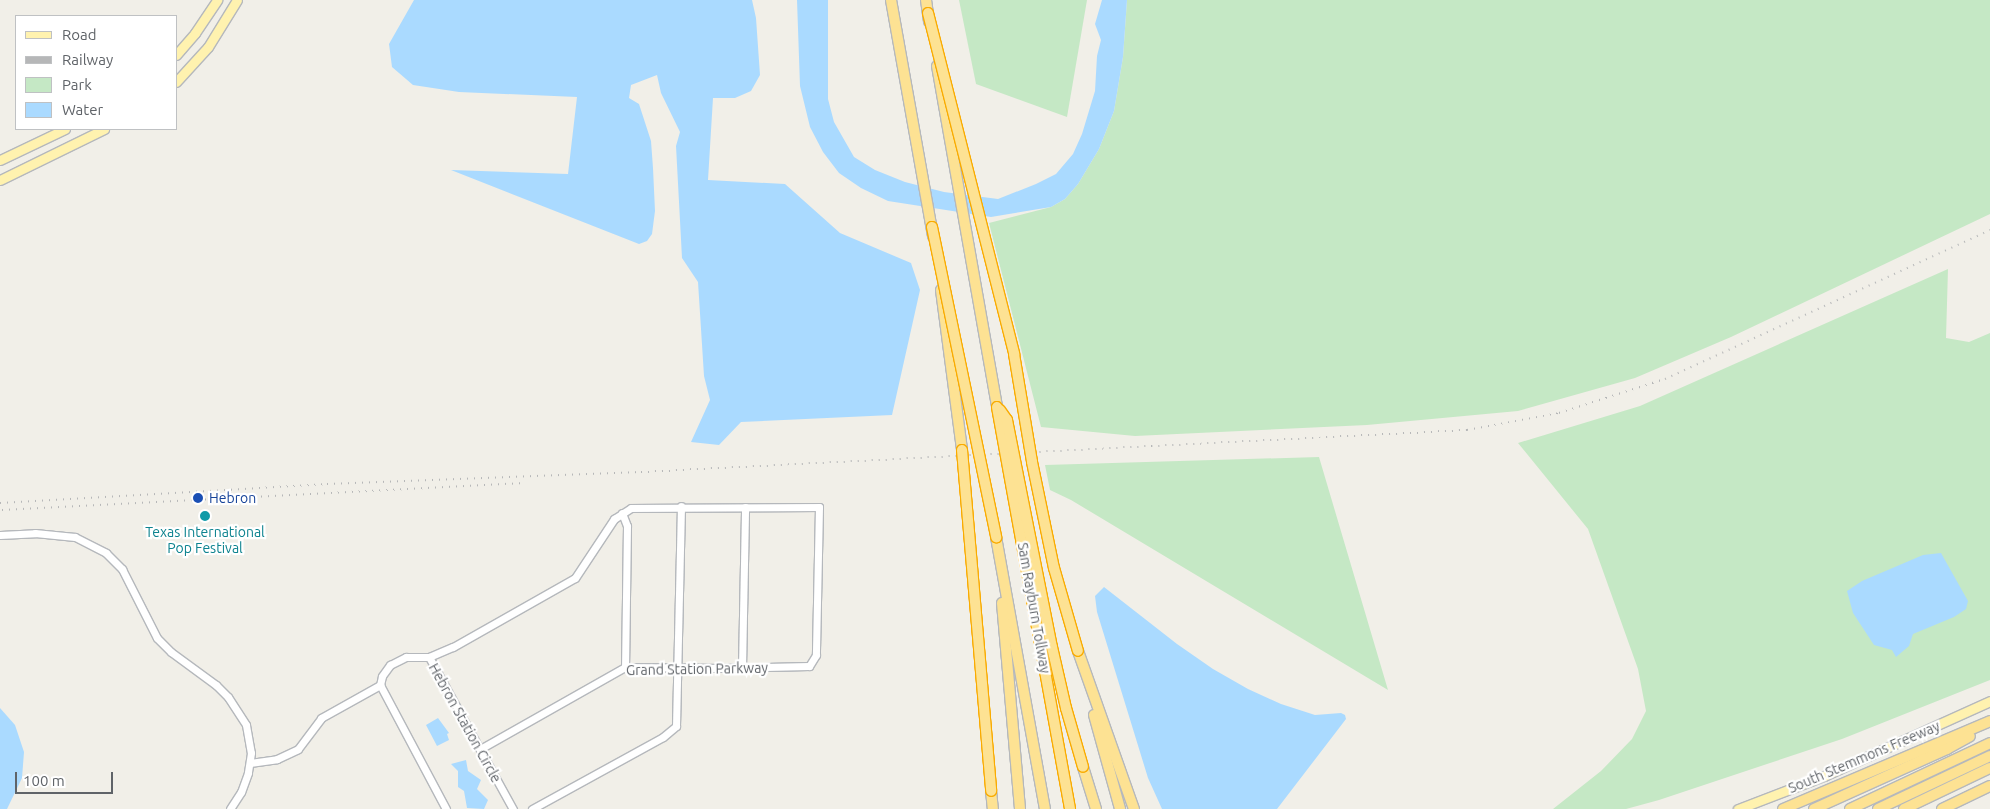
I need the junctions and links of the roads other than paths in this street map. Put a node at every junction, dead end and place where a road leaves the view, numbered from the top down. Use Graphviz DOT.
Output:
graph roads {
  1 [pos="217,0"];
  2 [pos="237,0"];
  3 [pos="891,0"];
  4 [pos="926,0"];
  5 [pos="928,13"];
  6 [pos="178,53"];
  7 [pos="178,80"];
  8 [pos="64,130"];
  9 [pos="102,130"];
  10 [pos="0,160"];
  11 [pos="0,180"];
  12 [pos="932,227"];
  13 [pos="997,407"];
  14 [pos="681,506"];
  15 [pos="745,506"];
  16 [pos="622,513"];
  17 [pos="0,535"];
  18 [pos="996,537"];
  19 [pos="1078,651"];
  20 [pos="429,657"];
  21 [pos="625,667"];
  22 [pos="678,667"];
  23 [pos="742,668"];
  24 [pos="380,685"];
  25 [pos="1990,702"];
  26 [pos="1990,723"];
  27 [pos="1990,743"];
  28 [pos="480,749"];
  29 [pos="1990,756"];
  30 [pos="250,763"];
  31 [pos="1990,768"];
  32 [pos="1990,786"];
  33 [pos="1832,795"];
  34 [pos="1742,807"];
  35 [pos="1944,808"];
  36 [pos="230,809"];
  37 [pos="446,809"];
  38 [pos="513,809"];
  39 [pos="532,809"];
  40 [pos="992,809"];
  41 [pos="1020,809"];
  42 [pos="1045,809"];
  43 [pos="1070,809"];
  44 [pos="1096,809"];
  45 [pos="1120,809"];
  46 [pos="1134,809"];
  47 [pos="1783,809"];
  48 [pos="1814,809"];
  49 [pos="1850,809"];
  50 [pos="1878,809"];
  51 [pos="1904,809"];
  1 -- 6 [label="main road"];
  2 -- 7 [label="main road"];
  3 -- 12 [label="highway"];
  4 -- 5 [label="highway"];
  5 -- 13 [label="highway, Sam Rayburn Tollway, bridge"];
  5 -- 19 [label="highway, bridge"];
  8 -- 10 [label="main road"];
  9 -- 11 [label="main road"];
  12 -- 18 [label="highway, bridge"];
  12 -- 40 [label="highway, bridge"];
  13 -- 43 [label="highway, Sam Rayburn Tollway, bridge"];
  13 -- 44 [label="highway, bridge"];
  14 -- 15 [label="street"];
  14 -- 16 [label="street"];
  14 -- 22 [label="street"];
  15 -- 23 [label="street"];
  15 -- 23 [label="street, Grand Station Parkway"];
  16 -- 20 [label="street"];
  16 -- 21 [label="street"];
  17 -- 30 [label="street"];
  18 -- 41 [label="highway"];
  18 -- 42 [label="highway, Sam Rayburn Tollway"];
  19 -- 45 [label="highway"];
  19 -- 46 [label="highway"];
  20 -- 24 [label="street, Hebron Station Circle"];
  20 -- 28 [label="street, Hebron Station Circle"];
  21 -- 22 [label="street, Grand Station Parkway"];
  21 -- 28 [label="street, Grand Station Parkway"];
  22 -- 23 [label="street, Grand Station Parkway"];
  22 -- 39 [label="street"];
  24 -- 30 [label="street"];
  24 -- 37 [label="street"];
  25 -- 34 [label="main road, South Stemmons Freeway"];
  26 -- 33 [label="highway"];
  27 -- 49 [label="highway"];
  28 -- 38 [label="street, Hebron Station Circle"];
  29 -- 50 [label="highway"];
  30 -- 36 [label="street"];
  31 -- 51 [label="highway"];
  32 -- 35 [label="highway"];
  33 -- 47 [label="highway"];
  33 -- 48 [label="highway"];
}
